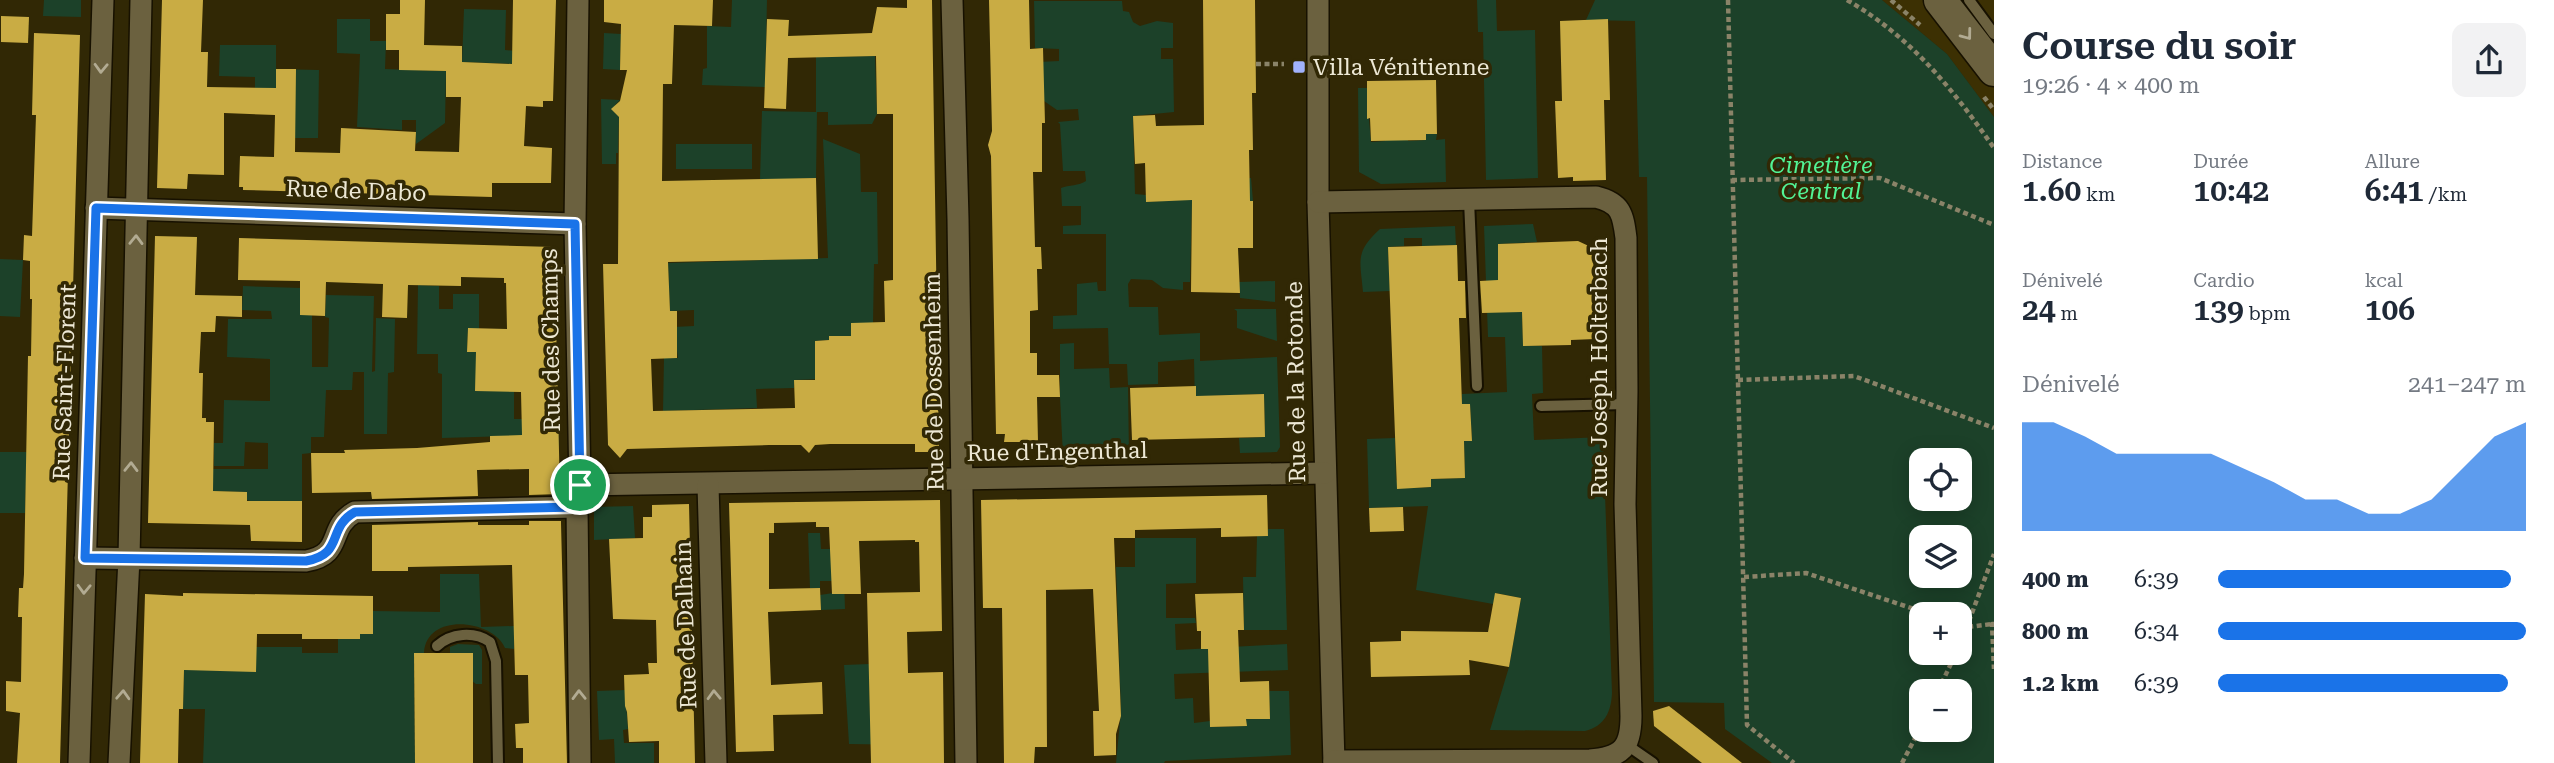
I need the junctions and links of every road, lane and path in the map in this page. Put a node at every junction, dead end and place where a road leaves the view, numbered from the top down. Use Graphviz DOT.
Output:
graph roads {
  1 [pos="103,0"];
  2 [pos="141,0"];
  3 [pos="578,0"];
  4 [pos="952,0"];
  5 [pos="1318,0"];
  6 [pos="1728,0"];
  7 [pos="1847,0"];
  8 [pos="1940,0"];
  9 [pos="1969,0"];
  10 [pos="1994,34"];
  11 [pos="1255,64"];
  12 [pos="1284,64"];
  13 [pos="1994,70"];
  14 [pos="1994,148"];
  15 [pos="1732,180"];
  16 [pos="1469,200"];
  17 [pos="1318,202"];
  18 [pos="96,208"];
  19 [pos="136,210"];
  20 [pos="575,224"];
  21 [pos="1994,225"];
  22 [pos="1738,380"];
  23 [pos="1477,386"];
  24 [pos="1626,404"];
  25 [pos="1541,405"];
  26 [pos="1994,428"];
  27 [pos="1325,473"];
  28 [pos="962,480"];
  29 [pos="580,485"];
  30 [pos="708,485"];
  31 [pos="577,507"];
  32 [pos="1994,554"];
  33 [pos="85,558"];
  34 [pos="129,558"];
  35 [pos="1744,577"];
  36 [pos="1909,607"];
  37 [pos="1972,616"];
  38 [pos="1993,624"];
  39 [pos="1972,627"];
  40 [pos="438,646"];
  41 [pos="1994,669"];
  42 [pos="1913,742"];
  43 [pos="1616,755"];
  44 [pos="1334,762"];
  45 [pos="1509,762"];
  46 [pos="79,763"];
  47 [pos="120,763"];
  48 [pos="498,763"];
  49 [pos="580,763"];
  50 [pos="716,763"];
  51 [pos="966,763"];
  52 [pos="1653,763"];
  53 [pos="1794,763"];
  54 [pos="1902,763"];
  1 -- 18 [label="street, Rue Saint-Florent, one-way"];
  2 -- 19 [label="street"];
  3 -- 20 [label="street, Rue des Champs"];
  4 -- 28 [label="street, Rue de Dossenheim"];
  5 -- 17 [label="street, Rue de la Rotonde"];
  6 -- 15 [label="path"];
  7 -- 14 [label="path"];
  8 -- 13 [label="main road, one-way"];
  9 -- 10 [label="lane"];
  11 -- 12 [label="path"];
  15 -- 21 [label="path"];
  15 -- 22 [label="path"];
  16 -- 17 [label="street, Rue Joseph Holterbach"];
  16 -- 23 [label="lane"];
  16 -- 24 [label="street, Rue Joseph Holterbach"];
  17 -- 27 [label="street, Rue de la Rotonde"];
  18 -- 19 [label="street"];
  18 -- 33 [label="street, Rue Saint-Florent"];
  19 -- 20 [label="street, Rue de Dabo"];
  34 -- 19 [label="street, one-way"];
  20 -- 29 [label="street, Rue des Champs"];
  22 -- 26 [label="path"];
  22 -- 35 [label="path"];
  24 -- 25 [label="lane"];
  24 -- 43 [label="street, Rue Joseph Holterbach"];
  27 -- 28 [label="street, Rue d'Engenthal"];
  27 -- 44 [label="street, Rue de la Rotonde"];
  28 -- 30 [label="street, Rue d'Engenthal"];
  28 -- 51 [label="street, Rue de Dossenheim"];
  29 -- 30 [label="street, Rue d'Engenthal"];
  29 -- 31 [label="street, Rue des Champs"];
  50 -- 30 [label="street, Rue de Dalhain, one-way"];
  31 -- 34 [label="street"];
  49 -- 31 [label="street, Rue des Champs, one-way"];
  32 -- 37 [label="path"];
  33 -- 34 [label="street"];
  33 -- 46 [label="street, Rue Saint-Florent, one-way"];
  47 -- 34 [label="street, one-way"];
  35 -- 36 [label="path"];
  35 -- 53 [label="path"];
  38 -- 39 [label="path"];
  38 -- 41 [label="path"];
  40 -- 48 [label="lane"];
  42 -- 54 [label="path"];
  43 -- 45 [label="street"];
  43 -- 52 [label="lane"];
  44 -- 45 [label="street"];
}
